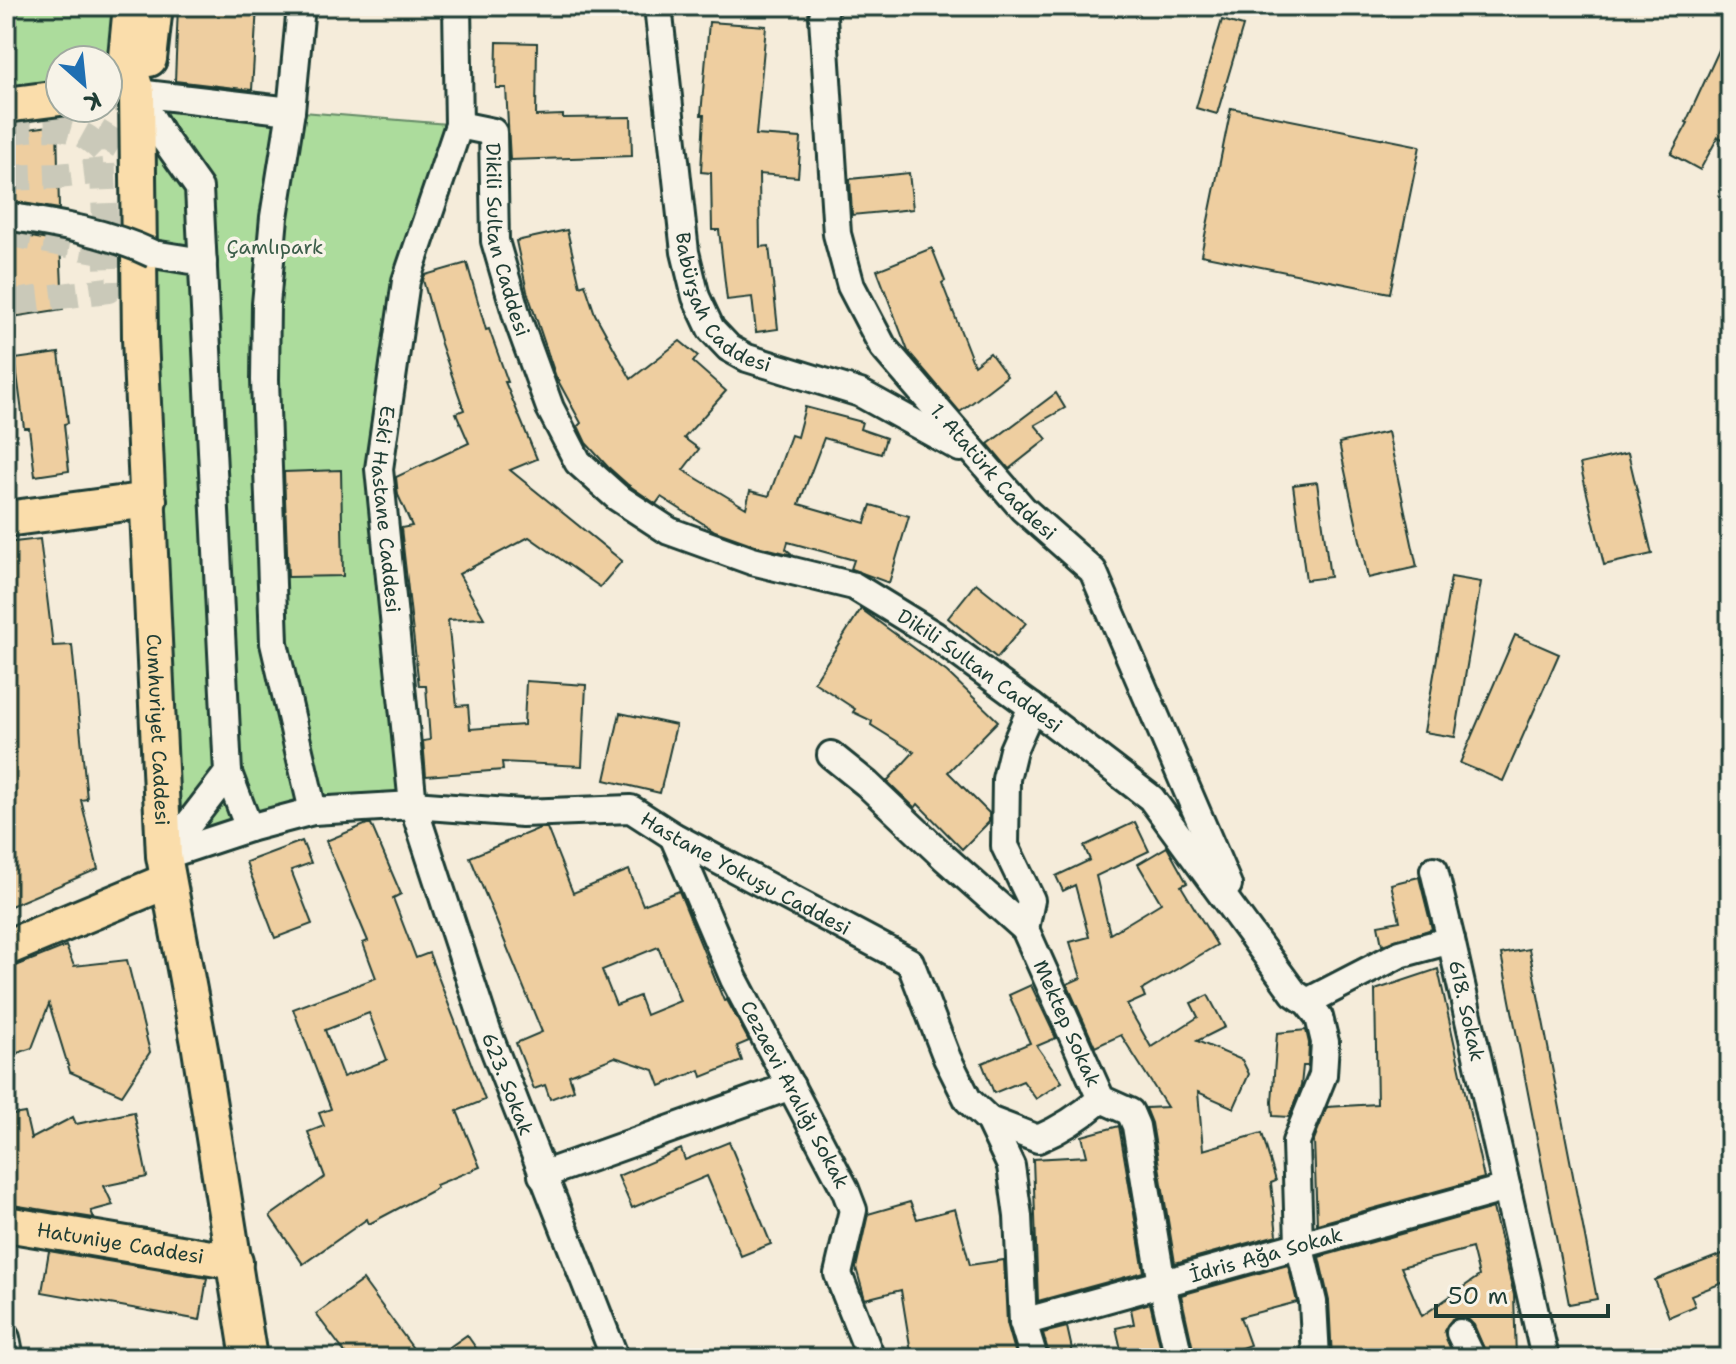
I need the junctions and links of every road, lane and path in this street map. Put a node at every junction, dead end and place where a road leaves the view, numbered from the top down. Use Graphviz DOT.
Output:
graph roads {
  1 [pos="131,6"];
  2 [pos="155,6"];
  3 [pos="301,6"];
  4 [pos="457,6"];
  5 [pos="658,6"];
  6 [pos="825,6"];
  7 [pos="124,76"];
  8 [pos="124,91"];
  9 [pos="124,94"];
  10 [pos="124,96"];
  11 [pos="44,100"];
  12 [pos="6,105"];
  13 [pos="291,111"];
  14 [pos="124,121"];
  15 [pos="459,125"];
  16 [pos="6,216"];
  17 [pos="198,261"];
  18 [pos="976,456"];
  19 [pos="149,500"];
  20 [pos="6,519"];
  21 [pos="274,643"];
  22 [pos="1032,707"];
  23 [pos="305,721"];
  24 [pos="831,755"];
  25 [pos="228,773"];
  26 [pos="413,805"];
  27 [pos="313,811"];
  28 [pos="249,828"];
  29 [pos="673,836"];
  30 [pos="165,868"];
  31 [pos="1434,870"];
  32 [pos="1241,918"];
  33 [pos="1025,929"];
  34 [pos="1451,940"];
  35 [pos="6,948"];
  36 [pos="1307,1002"];
  37 [pos="791,1086"];
  38 [pos="1101,1099"];
  39 [pos="989,1120"];
  40 [pos="542,1175"];
  41 [pos="1507,1188"];
  42 [pos="6,1224"];
  43 [pos="1299,1244"];
  44 [pos="235,1262"];
  45 [pos="1162,1284"];
  46 [pos="1023,1322"];
  47 [pos="1460,1333"];
  48 [pos="6,1338"];
  49 [pos="10,1358"];
  50 [pos="249,1358"];
  51 [pos="615,1358"];
  52 [pos="871,1358"];
  53 [pos="1034,1358"];
  54 [pos="1179,1358"];
  55 [pos="1316,1358"];
  56 [pos="1472,1358"];
  57 [pos="1545,1358"];
  1 -- 7 [label="main road"];
  2 -- 8 [label="main road"];
  3 -- 13 [label="street"];
  4 -- 15 [label="street, Eski Hastane Caddesi"];
  5 -- 18 [label="street, Babürşah Caddesi"];
  6 -- 18 [label="street, 1. Atatürk Caddesi"];
  9 -- 13 [label="street"];
  10 -- 17 [label="street"];
  11 -- 12 [label="main road"];
  13 -- 21 [label="street"];
  14 -- 19 [label="main road, Cumhuriyet Caddesi"];
  15 -- 22 [label="street, Dikili Sultan Caddesi"];
  15 -- 26 [label="street, Eski Hastane Caddesi"];
  16 -- 17 [label="street, bridge"];
  17 -- 25 [label="street"];
  18 -- 32 [label="street, 1. Atatürk Caddesi"];
  19 -- 20 [label="main road"];
  19 -- 30 [label="main road, Cumhuriyet Caddesi"];
  21 -- 23 [label="street"];
  21 -- 27 [label="street"];
  22 -- 32 [label="street, Dikili Sultan Caddesi"];
  22 -- 33 [label="street"];
  24 -- 33 [label="street, Mektep Sokak"];
  25 -- 28 [label="street"];
  25 -- 30 [label="street"];
  26 -- 27 [label="street, Hastane Yokuşu Caddesi"];
  26 -- 29 [label="street, Hastane Yokuşu Caddesi"];
  26 -- 40 [label="street, 623. Sokak"];
  27 -- 28 [label="street, Hastane Yokuşu Caddesi"];
  28 -- 30 [label="street, Hastane Yokuşu Caddesi"];
  29 -- 37 [label="street, Cezaevi Aralığı Sokak"];
  29 -- 39 [label="street, Hastane Yokuşu Caddesi"];
  30 -- 35 [label="main road"];
  30 -- 44 [label="main road, Cumhuriyet Caddesi"];
  31 -- 34 [label="street"];
  32 -- 36 [label="street, Dikili Sultan Caddesi"];
  33 -- 38 [label="street, Mektep Sokak"];
  34 -- 36 [label="street, 618. Sokak"];
  34 -- 41 [label="street, 618. Sokak"];
  36 -- 43 [label="street, Dikili Sultan Caddesi"];
  37 -- 40 [label="street"];
  37 -- 52 [label="street, Cezaevi Aralığı Sokak"];
  38 -- 39 [label="street"];
  38 -- 45 [label="street, Mektep Sokak"];
  39 -- 46 [label="street"];
  40 -- 51 [label="street, 623. Sokak"];
  41 -- 43 [label="street, İdris Ağa Sokak"];
  41 -- 57 [label="street, 618. Sokak"];
  42 -- 44 [label="main road, Hatuniye Caddesi"];
  43 -- 45 [label="street, İdris Ağa Sokak"];
  43 -- 55 [label="street, Dikili Sultan Caddesi"];
  44 -- 50 [label="main road, Cumhuriyet Caddesi"];
  45 -- 46 [label="street, İdris Ağa Sokak"];
  45 -- 54 [label="street, Mektep Sokak"];
  46 -- 53 [label="street"];
  47 -- 56 [label="street"];
  48 -- 49 [label="street"];
}
